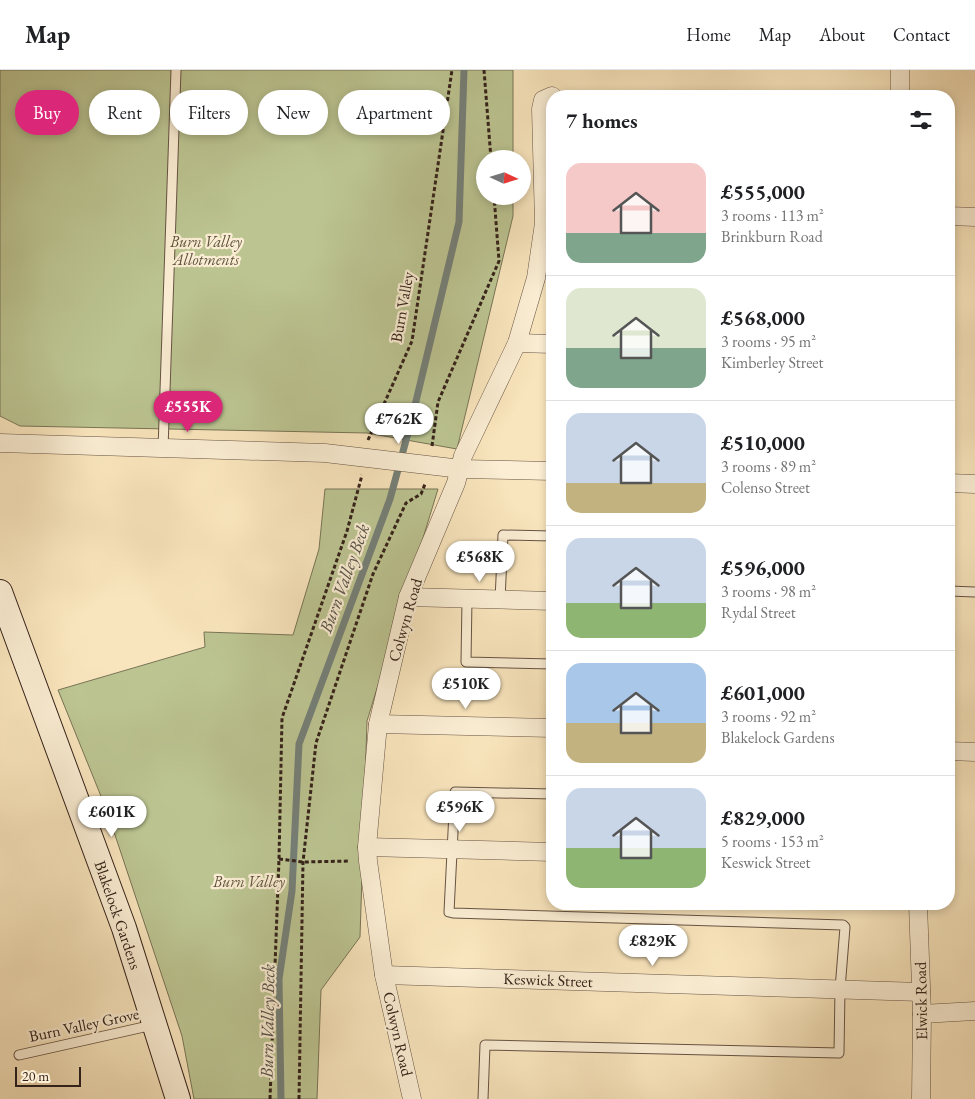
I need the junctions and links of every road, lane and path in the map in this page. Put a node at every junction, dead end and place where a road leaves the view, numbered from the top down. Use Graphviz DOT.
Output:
graph roads {
  1 [pos="176,70"];
  2 [pos="452,70"];
  3 [pos="484,70"];
  4 [pos="900,70"];
  5 [pos="900,90"];
  6 [pos="546,101"];
  7 [pos="490,150"];
  8 [pos="546,190"];
  9 [pos="495,205"];
  10 [pos="955,216"];
  11 [pos="975,217"];
  12 [pos="546,232"];
  13 [pos="517,343"];
  14 [pos="546,344"];
  15 [pos="0,443"];
  16 [pos="164,449"];
  17 [pos="370,457"];
  18 [pos="424,466"];
  19 [pos="460,469"];
  20 [pos="546,472"];
  21 [pos="955,483"];
  22 [pos="975,484"];
  23 [pos="546,536"];
  24 [pos="955,591"];
  25 [pos="0,592"];
  26 [pos="975,592"];
  27 [pos="408,598"];
  28 [pos="467,599"];
  29 [pos="500,600"];
  30 [pos="546,601"];
  31 [pos="546,664"];
  32 [pos="378,724"];
  33 [pos="546,728"];
  34 [pos="955,751"];
  35 [pos="975,752"];
  36 [pos="546,794"];
  37 [pos="453,849"];
  38 [pos="546,852"];
  39 [pos="368,854"];
  40 [pos="279,859"];
  41 [pos="303,862"];
  42 [pos="918,910"];
  43 [pos="384,975"];
  44 [pos="840,989"];
  45 [pos="921,992"];
  46 [pos="975,1011"];
  47 [pos="922,1014"];
  48 [pos="155,1025"];
  49 [pos="18,1055"];
  50 [pos="178,1099"];
  51 [pos="270,1099"];
  52 [pos="299,1099"];
  53 [pos="412,1099"];
  54 [pos="483,1099"];
  55 [pos="921,1099"];
  1 -- 16 [label="lane"];
  2 -- 17 [label="path, Burn Valley"];
  3 -- 7 [label="path"];
  4 -- 5 [label="street"];
  6 -- 8 [label="street, Colwyn Road"];
  9 -- 18 [label="path"];
  10 -- 11 [label="street"];
  12 -- 13 [label="street, Colwyn Road"];
  13 -- 14 [label="street"];
  13 -- 19 [label="street, Colwyn Road"];
  15 -- 16 [label="street"];
  16 -- 17 [label="street"];
  17 -- 18 [label="street"];
  17 -- 40 [label="path, Burn Valley"];
  18 -- 19 [label="street"];
  18 -- 41 [label="path"];
  19 -- 20 [label="street"];
  19 -- 27 [label="street, Colwyn Road"];
  21 -- 22 [label="street"];
  23 -- 29 [label="lane"];
  24 -- 26 [label="lane"];
  25 -- 48 [label="street, Blakelock Gardens"];
  27 -- 28 [label="street"];
  27 -- 32 [label="street, Colwyn Road"];
  28 -- 29 [label="street"];
  28 -- 31 [label="lane"];
  29 -- 30 [label="street"];
  32 -- 33 [label="street"];
  32 -- 39 [label="street, Colwyn Road"];
  34 -- 35 [label="street"];
  36 -- 37 [label="lane"];
  37 -- 38 [label="street"];
  37 -- 39 [label="street"];
  37 -- 44 [label="lane"];
  39 -- 41 [label="path"];
  39 -- 43 [label="street, Colwyn Road"];
  40 -- 41 [label="path"];
  40 -- 51 [label="path, Burn Valley"];
  41 -- 52 [label="path"];
  42 -- 45 [label="street, Elwick Road"];
  43 -- 44 [label="street, Keswick Street"];
  43 -- 53 [label="street, Colwyn Road"];
  44 -- 45 [label="street, Keswick Street"];
  44 -- 54 [label="lane"];
  45 -- 47 [label="street, Elwick Road"];
  46 -- 47 [label="street"];
  47 -- 55 [label="street, Elwick Road"];
  48 -- 49 [label="lane, Burn Valley Grove"];
  48 -- 50 [label="street, Blakelock Gardens"];
}
